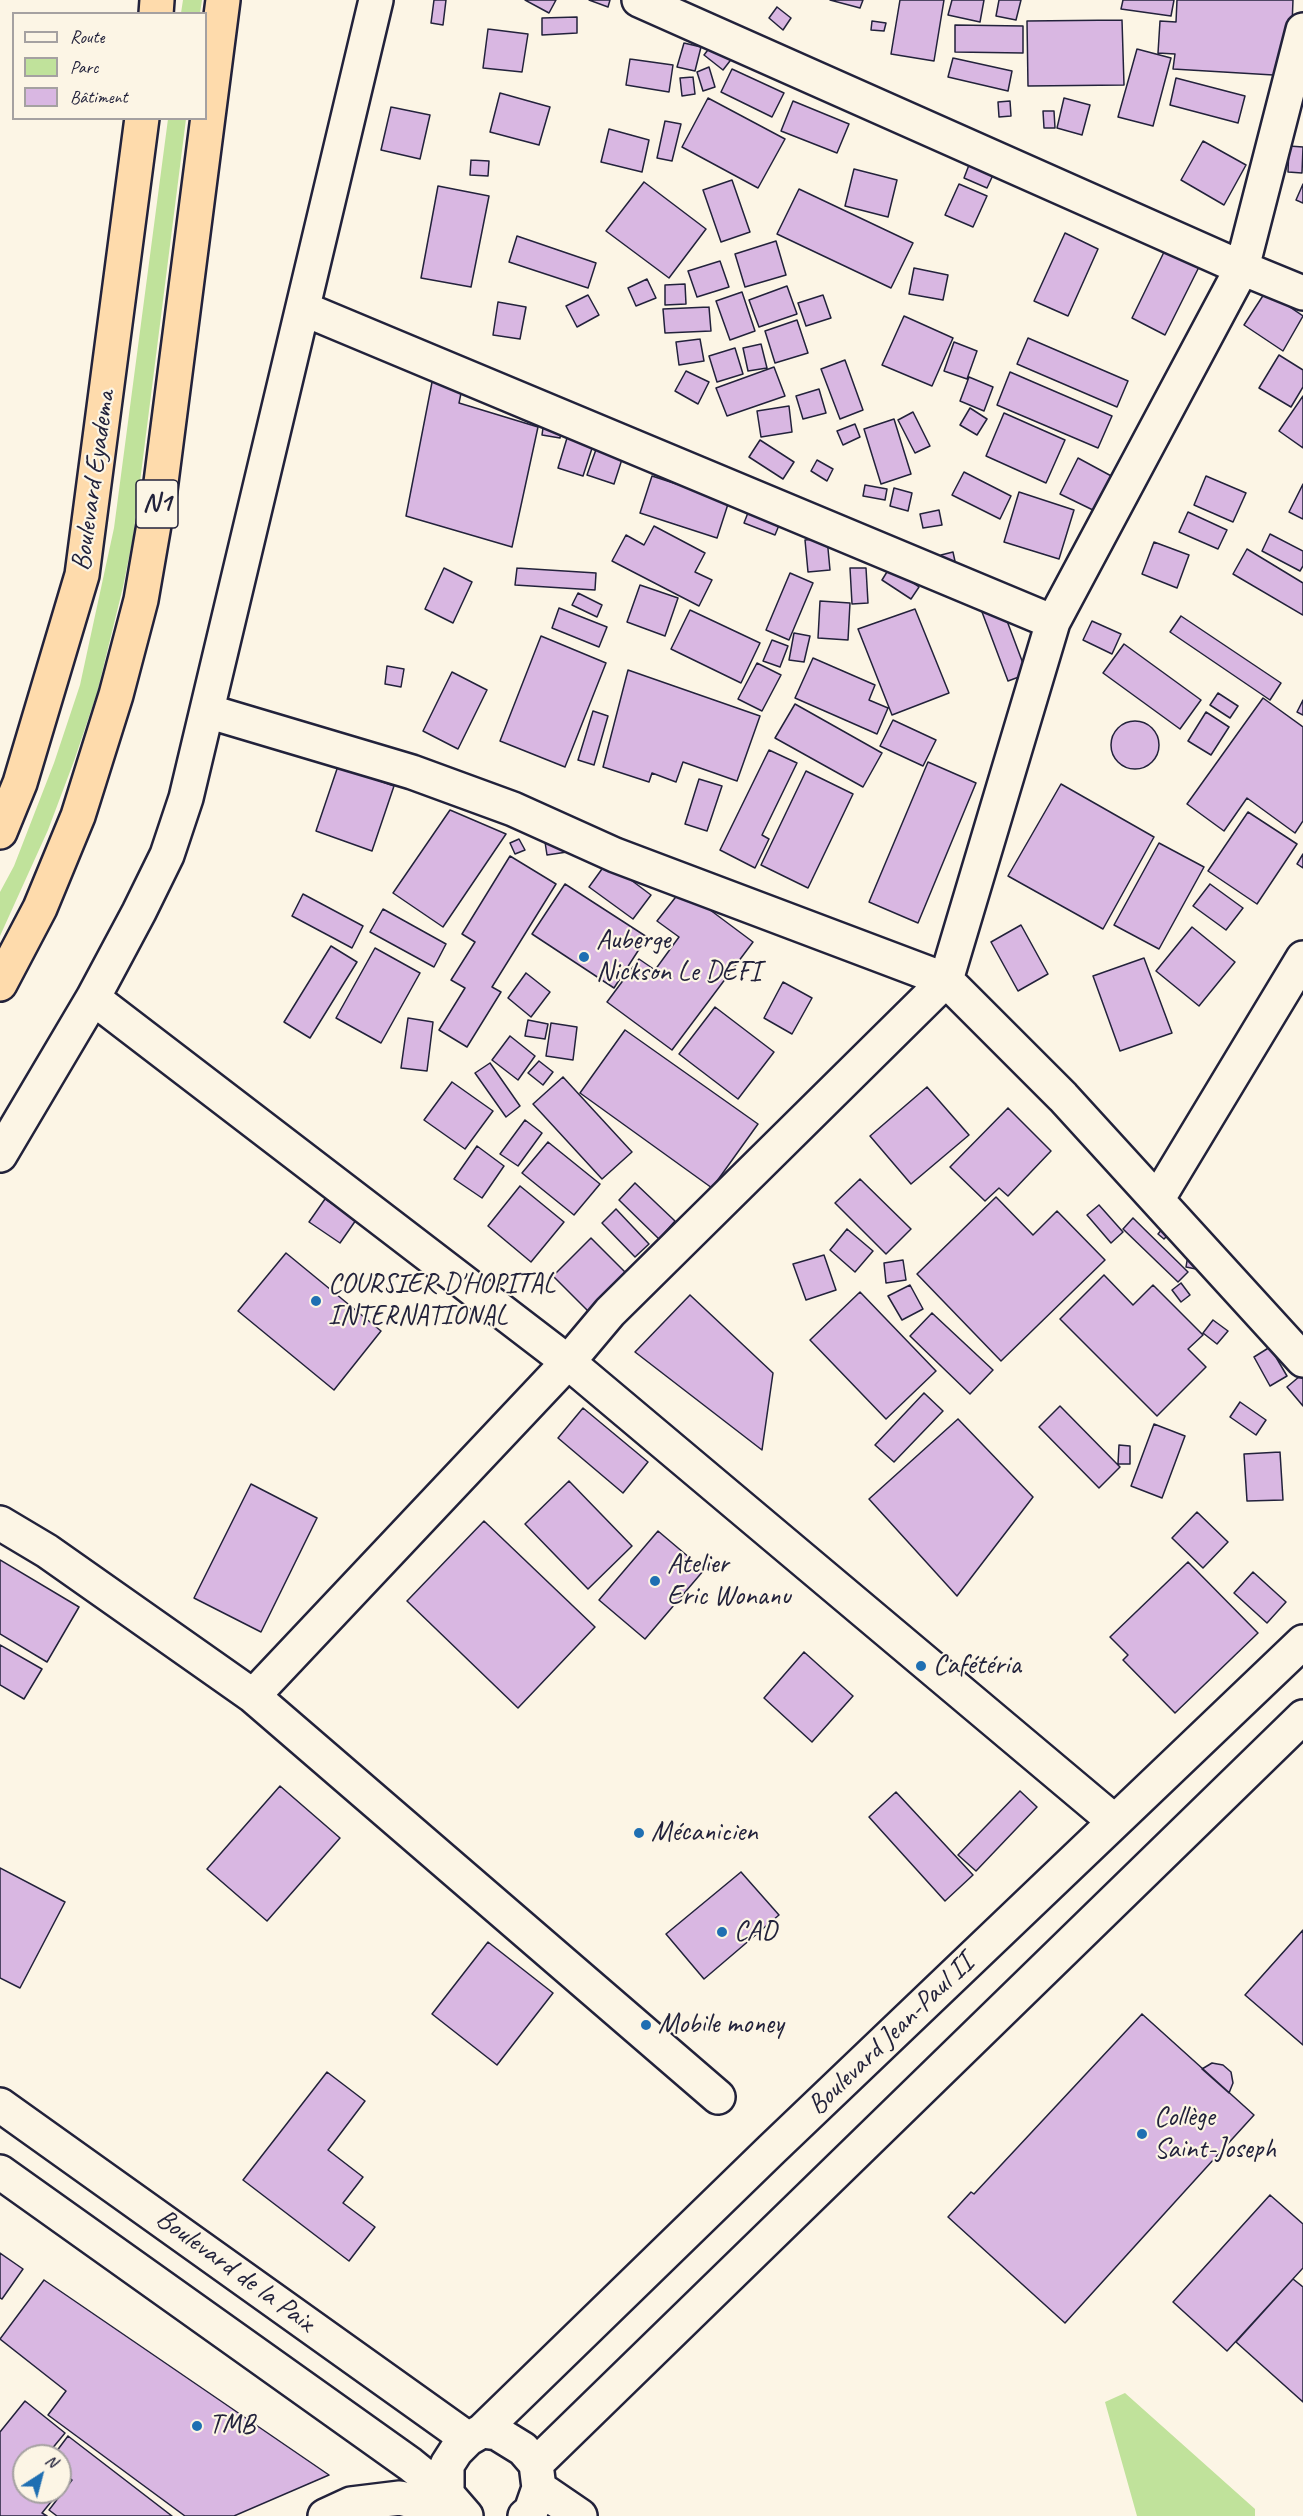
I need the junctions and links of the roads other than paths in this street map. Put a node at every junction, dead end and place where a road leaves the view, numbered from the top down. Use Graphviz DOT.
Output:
graph roads {
  1 [pos="223,0"];
  2 [pos="376,0"];
  3 [pos="639,0"];
  4 [pos="1303,30"];
  5 [pos="142,120"];
  6 [pos="1242,268"];
  7 [pos="1303,293"];
  8 [pos="304,309"];
  9 [pos="1053,622"];
  10 [pos="207,711"];
  11 [pos="0,832"];
  12 [pos="1303,958"];
  13 [pos="946,980"];
  14 [pos="0,984"];
  15 [pos="93,998"];
  16 [pos="0,1155"];
  17 [pos="1156,1200"];
  18 [pos="1303,1360"];
  19 [pos="568,1362"];
  20 [pos="0,1523"];
  21 [pos="1303,1642"];
  22 [pos="253,1696"];
  23 [pos="1303,1717"];
  24 [pos="1114,1821"];
  25 [pos="718,2097"];
  26 [pos="0,2105"];
  27 [pos="0,2172"];
  28 [pos="475,2435"];
  29 [pos="533,2489"];
  30 [pos="458,2508"];
  31 [pos="325,2516"];
  32 [pos="580,2516"];
  1 -- 14 [label="highway, N1"];
  2 -- 8 [label="street"];
  3 -- 6 [label="street"];
  4 -- 6 [label="street"];
  5 -- 11 [label="highway, Boulevard Eyadema / N1"];
  6 -- 7 [label="street"];
  6 -- 9 [label="street"];
  8 -- 9 [label="street"];
  8 -- 10 [label="street"];
  9 -- 13 [label="street"];
  10 -- 13 [label="street"];
  10 -- 15 [label="street"];
  12 -- 17 [label="street"];
  13 -- 17 [label="street"];
  13 -- 19 [label="street"];
  15 -- 16 [label="street"];
  15 -- 19 [label="street"];
  17 -- 18 [label="street"];
  19 -- 22 [label="street"];
  19 -- 24 [label="street"];
  20 -- 22 [label="street"];
  21 -- 24 [label="street, Boulevard Jean-Paul II"];
  22 -- 25 [label="street"];
  23 -- 29 [label="street, Boulevard Jean-Paul II"];
  24 -- 28 [label="street, Boulevard Jean-Paul II"];
  26 -- 28 [label="street, Boulevard de la Paix"];
  27 -- 30 [label="street, Boulevard de la Paix"];
  28 -- 29 [label="street, Boulevard de la Paix"];
  28 -- 30 [label="street, Boulevard Jean-Paul II"];
  29 -- 32 [label="street"];
  30 -- 31 [label="street"];
}
